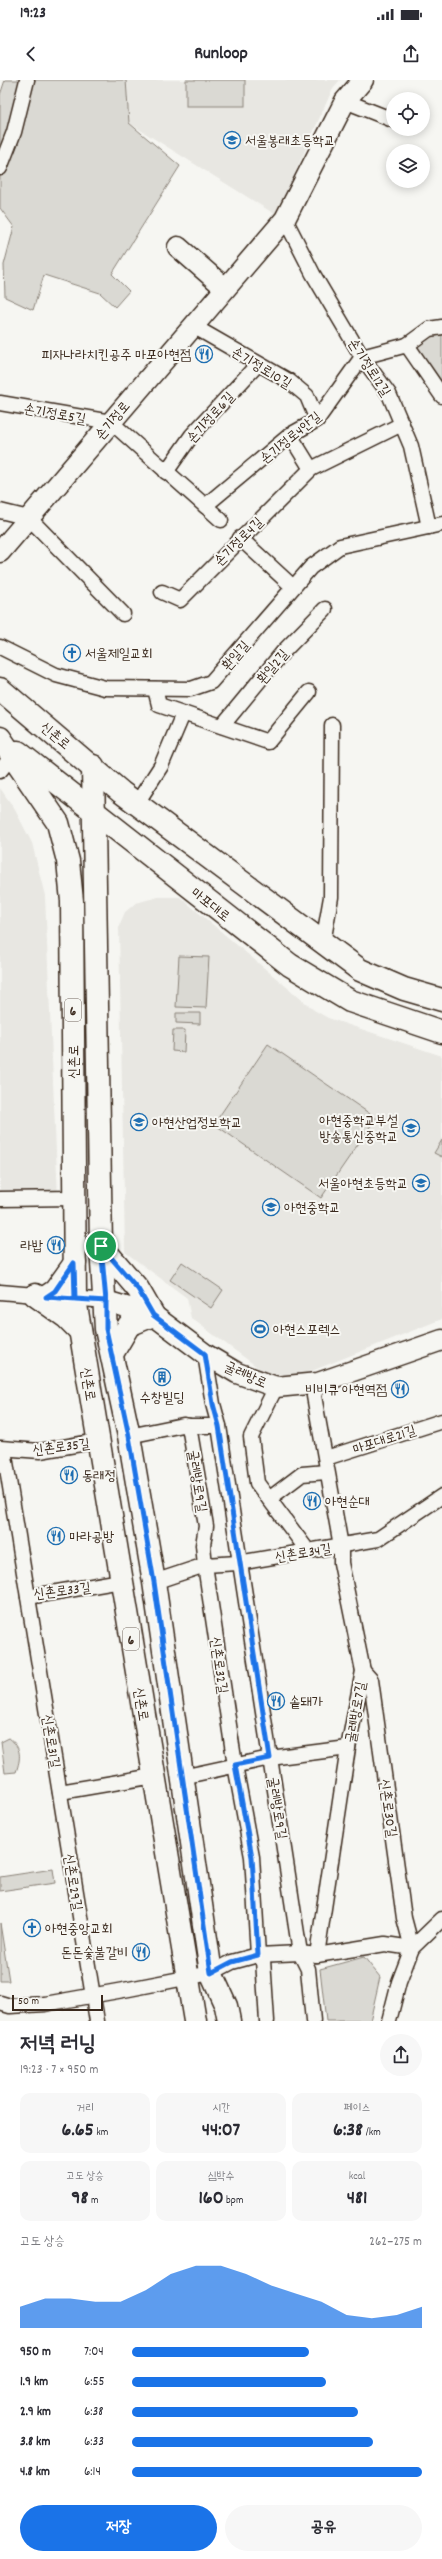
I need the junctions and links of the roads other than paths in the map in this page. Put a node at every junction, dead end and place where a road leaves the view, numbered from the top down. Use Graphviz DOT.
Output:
graph roads {
  1 [pos="27,80"];
  2 [pos="363,80"];
  3 [pos="345,101"];
  4 [pos="386,117"];
  5 [pos="0,168"];
  6 [pos="284,218"];
  7 [pos="178,247"];
  8 [pos="225,288"];
  9 [pos="193,326"];
  10 [pos="442,327"];
  11 [pos="407,344"];
  12 [pos="362,357"];
  13 [pos="258,364"];
  14 [pos="442,396"];
  15 [pos="0,403"];
  16 [pos="317,420"];
  17 [pos="111,422"];
  18 [pos="402,424"];
  19 [pos="290,435"];
  20 [pos="311,469"];
  21 [pos="166,472"];
  22 [pos="205,506"];
  23 [pos="0,511"];
  24 [pos="30,518"];
  25 [pos="221,520"];
  26 [pos="435,525"];
  27 [pos="240,538"];
  28 [pos="0,552"];
  29 [pos="293,587"];
  30 [pos="162,592"];
  31 [pos="325,609"];
  32 [pos="124,614"];
  33 [pos="0,647"];
  34 [pos="0,689"];
  35 [pos="154,689"];
  36 [pos="309,692"];
  37 [pos="183,714"];
  38 [pos="332,725"];
  39 [pos="222,726"];
  40 [pos="3,751"];
  41 [pos="93,766"];
  42 [pos="137,803"];
  43 [pos="94,812"];
  44 [pos="323,943"];
  45 [pos="442,1000"];
  46 [pos="442,1032"];
  47 [pos="74,1198"];
  48 [pos="0,1199"];
  49 [pos="101,1246"];
  50 [pos="74,1263"];
  51 [pos="0,1292"];
  52 [pos="40,1296"];
  53 [pos="90,1300"];
  54 [pos="153,1315"];
  55 [pos="80,1332"];
  56 [pos="442,1340"];
  57 [pos="112,1354"];
  58 [pos="205,1354"];
  59 [pos="318,1384"];
  60 [pos="276,1387"];
  61 [pos="442,1421"];
  62 [pos="189,1426"];
  63 [pos="219,1426"];
  64 [pos="129,1436"];
  65 [pos="98,1441"];
  66 [pos="2,1449"];
  67 [pos="326,1465"];
  68 [pos="442,1496"];
  69 [pos="269,1499"];
  70 [pos="341,1546"];
  71 [pos="308,1551"];
  72 [pos="238,1563"];
  73 [pos="205,1564"];
  74 [pos="122,1581"];
  75 [pos="154,1582"];
  76 [pos="28,1597"];
  77 [pos="363,1671"];
  78 [pos="348,1748"];
  79 [pos="270,1758"];
  80 [pos="235,1765"];
  81 [pos="154,1776"];
  82 [pos="182,1777"];
  83 [pos="60,1792"];
  84 [pos="442,1919"];
  85 [pos="412,1948"];
  86 [pos="300,1952"];
  87 [pos="258,1955"];
  88 [pos="317,1955"];
  89 [pos="211,1973"];
  90 [pos="188,1978"];
  91 [pos="92,1994"];
  92 [pos="0,2003"];
  93 [pos="97,2021"];
  94 [pos="195,2021"];
  95 [pos="229,2021"];
  96 [pos="267,2021"];
  97 [pos="313,2021"];
  98 [pos="389,2021"];
  1 -- 5 [label="street"];
  2 -- 3 [label="street, 손기정로"];
  3 -- 4 [label="street"];
  3 -- 6 [label="street, 손기정로"];
  6 -- 8 [label="street, 손기정로"];
  6 -- 12 [label="street, 손기정로12길"];
  7 -- 8 [label="street"];
  8 -- 9 [label="street, 손기정로"];
  9 -- 13 [label="street, 손기정로10길"];
  9 -- 17 [label="street, 손기정로"];
  10 -- 11 [label="street"];
  11 -- 12 [label="street"];
  11 -- 14 [label="street"];
  12 -- 16 [label="street, 손기정로4안길"];
  12 -- 18 [label="street, 손기정로12길"];
  13 -- 16 [label="street, 손기정로10길"];
  13 -- 21 [label="street, 손기정로6길"];
  15 -- 17 [label="street, 손기정로5길"];
  16 -- 19 [label="street, 손기정로4안길"];
  17 -- 21 [label="street"];
  17 -- 24 [label="street, 손기정로"];
  18 -- 20 [label="street, 손기정로4길"];
  18 -- 26 [label="street, 손기정로12길"];
  19 -- 20 [label="street"];
  19 -- 22 [label="street, 손기정로4안길"];
  20 -- 27 [label="street, 손기정로4길"];
  21 -- 22 [label="street"];
  22 -- 25 [label="street"];
  23 -- 24 [label="street"];
  24 -- 28 [label="street, 손기정로"];
  24 -- 32 [label="street"];
  26 -- 29 [label="street, 환일길"];
  27 -- 29 [label="street"];
  27 -- 30 [label="street, 손기정로4길"];
  29 -- 35 [label="street, 환일길"];
  31 -- 39 [label="street, 환일2길"];
  33 -- 35 [label="street, 환일길"];
  34 -- 41 [label="main road, 신촌로"];
  35 -- 37 [label="street"];
  36 -- 39 [label="street"];
  37 -- 39 [label="street"];
  37 -- 42 [label="street"];
  38 -- 44 [label="street"];
  40 -- 43 [label="main road, 마포대로"];
  40 -- 47 [label="main road, 신촌로 / 6"];
  41 -- 42 [label="main road"];
  41 -- 43 [label="main road, 신촌로 / 6"];
  42 -- 44 [label="main road"];
  43 -- 46 [label="main road, 마포대로"];
  43 -- 49 [label="main road, 신촌로 / 6"];
  44 -- 45 [label="main road"];
  47 -- 48 [label="street"];
  47 -- 50 [label="main road, 신촌로 / 6"];
  49 -- 53 [label="main road, 신촌로 / 6"];
  49 -- 54 [label="main road"];
  50 -- 52 [label="main road"];
  50 -- 53 [label="main road, 신촌로 / 6"];
  51 -- 52 [label="street"];
  52 -- 53 [label="street"];
  52 -- 55 [label="main road"];
  53 -- 54 [label="street, 굴레방로"];
  53 -- 55 [label="main road, 신촌로 / 6"];
  53 -- 57 [label="main road, 신촌로 / 6"];
  54 -- 57 [label="main road"];
  54 -- 58 [label="street, 굴레방로"];
  55 -- 65 [label="main road, 신촌로 / 6"];
  56 -- 59 [label="street, 굴레방로"];
  57 -- 64 [label="main road, 신촌로 / 6"];
  58 -- 60 [label="street, 굴레방로"];
  58 -- 63 [label="street, 굴레방로9길"];
  59 -- 60 [label="street, 굴레방로"];
  59 -- 67 [label="street, 굴레방로7길"];
  60 -- 69 [label="street, 굴레방로"];
  61 -- 67 [label="street, 마포대로21길"];
  62 -- 63 [label="street"];
  62 -- 64 [label="street"];
  62 -- 73 [label="street, 굴레방로9길"];
  63 -- 72 [label="street, 굴레방로9길"];
  64 -- 75 [label="main road, 신촌로 / 6"];
  65 -- 66 [label="street, 신촌로35길"];
  65 -- 74 [label="main road, 신촌로 / 6"];
  66 -- 76 [label="street, 신촌로33길"];
  67 -- 69 [label="street"];
  67 -- 70 [label="street, 굴레방로7길"];
  68 -- 70 [label="street, 신촌로34길"];
  69 -- 71 [label="street, 굴레방로"];
  70 -- 71 [label="street, 신촌로34길"];
  70 -- 77 [label="street, 굴레방로7길"];
  71 -- 72 [label="street, 신촌로34길"];
  72 -- 73 [label="street, 신촌로34길"];
  72 -- 79 [label="street, 굴레방로9길"];
  73 -- 75 [label="street, 신촌로34길"];
  73 -- 80 [label="street, 신촌로32길"];
  74 -- 76 [label="street, 신촌로33길"];
  74 -- 81 [label="main road, 신촌로 / 6"];
  75 -- 82 [label="main road, 신촌로 / 6"];
  76 -- 83 [label="street, 신촌로31길"];
  77 -- 78 [label="street, 굴레방로7길"];
  77 -- 85 [label="street, 신촌로30길"];
  78 -- 79 [label="street"];
  78 -- 88 [label="street, 굴레방로7길"];
  79 -- 80 [label="street"];
  79 -- 86 [label="street, 굴레방로9길"];
  80 -- 82 [label="street"];
  80 -- 87 [label="street"];
  81 -- 83 [label="street"];
  81 -- 90 [label="main road, 신촌로 / 6"];
  82 -- 89 [label="main road, 신촌로 / 6"];
  83 -- 91 [label="street, 신촌로29길"];
  84 -- 85 [label="street"];
  85 -- 88 [label="street"];
  85 -- 98 [label="street"];
  86 -- 87 [label="street"];
  86 -- 88 [label="street"];
  86 -- 97 [label="street, 굴레방로9길"];
  87 -- 89 [label="street"];
  87 -- 96 [label="street"];
  89 -- 90 [label="street"];
  89 -- 95 [label="main road, 신촌로 / 6"];
  90 -- 91 [label="street"];
  90 -- 94 [label="main road, 신촌로 / 6"];
  91 -- 92 [label="street"];
  91 -- 93 [label="street, 신촌로29길"];
}
